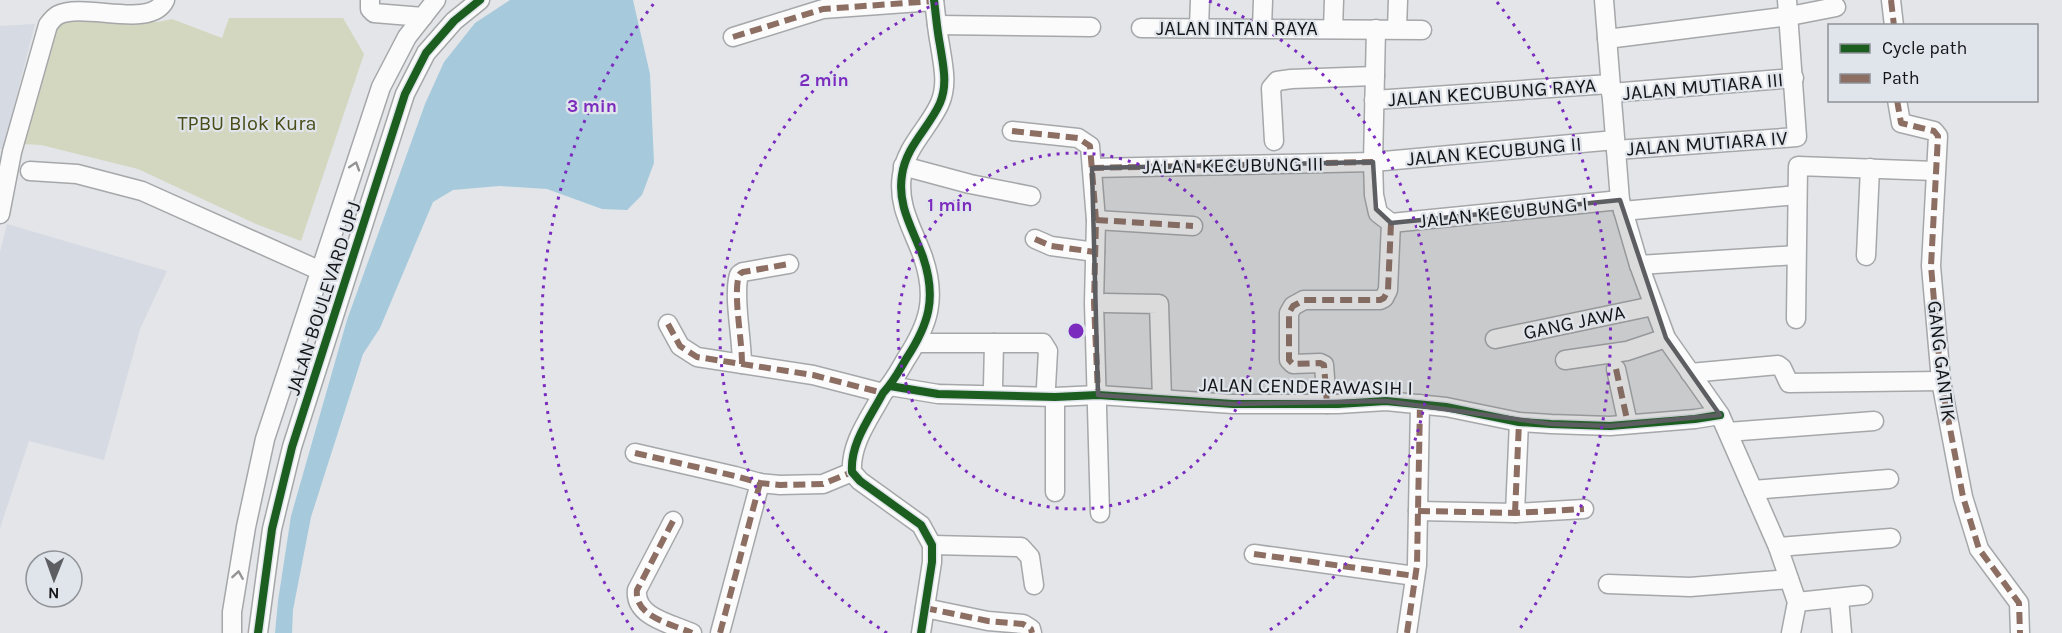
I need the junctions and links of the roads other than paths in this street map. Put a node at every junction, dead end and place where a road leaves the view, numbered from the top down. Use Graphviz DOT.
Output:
graph roads {
  1 [pos="165,0"];
  2 [pos="370,0"];
  3 [pos="436,0"];
  4 [pos="480,0"];
  5 [pos="1200,0"];
  6 [pos="1263,0"];
  7 [pos="1334,0"];
  8 [pos="1398,0"];
  9 [pos="1604,0"];
  10 [pos="1891,0"];
  11 [pos="934,1"];
  12 [pos="821,4"];
  13 [pos="1836,7"];
  14 [pos="1788,8"];
  15 [pos="423,17"];
  16 [pos="1894,24"];
  17 [pos="937,25"];
  18 [pos="1091,27"];
  19 [pos="1199,27"];
  20 [pos="1141,28"];
  21 [pos="1263,28"];
  22 [pos="1334,29"];
  23 [pos="1376,29"];
  24 [pos="1398,29"];
  25 [pos="1422,30"];
  26 [pos="733,38"];
  27 [pos="1607,39"];
  28 [pos="1375,76"];
  29 [pos="1794,78"];
  30 [pos="1611,88"];
  31 [pos="1374,100"];
  32 [pos="1897,102"];
  33 [pos="1012,130"];
  34 [pos="1274,141"];
  35 [pos="1616,145"];
  36 [pos="1372,162"];
  37 [pos="903,166"];
  38 [pos="1092,168"];
  39 [pos="1870,168"];
  40 [pos="30,171"];
  41 [pos="1935,171"];
  42 [pos="1797,195"];
  43 [pos="1031,196"];
  44 [pos="1622,206"];
  45 [pos="0,214"];
  46 [pos="1096,220"];
  47 [pos="1388,221"];
  48 [pos="1194,226"];
  49 [pos="1035,238"];
  50 [pos="1095,252"];
  51 [pos="1796,255"];
  52 [pos="1866,256"];
  53 [pos="789,264"];
  54 [pos="1639,265"];
  55 [pos="322,271"];
  56 [pos="345,280"];
  57 [pos="1105,303"];
  58 [pos="1653,306"];
  59 [pos="1796,319"];
  60 [pos="668,324"];
  61 [pos="1666,338"];
  62 [pos="1495,339"];
  63 [pos="917,343"];
  64 [pos="994,343"];
  65 [pos="1565,360"];
  66 [pos="742,364"];
  67 [pos="1616,369"];
  68 [pos="1690,373"];
  69 [pos="1941,381"];
  70 [pos="993,387"];
  71 [pos="887,389"];
  72 [pos="1050,392"];
  73 [pos="1098,394"];
  74 [pos="1162,399"];
  75 [pos="1327,404"];
  76 [pos="1420,404"];
  77 [pos="1874,421"];
  78 [pos="1518,422"];
  79 [pos="1628,424"];
  80 [pos="1724,424"];
  81 [pos="635,453"];
  82 [pos="852,472"];
  83 [pos="1889,479"];
  84 [pos="760,483"];
  85 [pos="1753,490"];
  86 [pos="1055,492"];
  87 [pos="1584,509"];
  88 [pos="1418,512"];
  89 [pos="1100,513"];
  90 [pos="1515,513"];
  91 [pos="673,521"];
  92 [pos="1891,538"];
  93 [pos="932,545"];
  94 [pos="1778,546"];
  95 [pos="1254,554"];
  96 [pos="1415,576"];
  97 [pos="1789,579"];
  98 [pos="1608,584"];
  99 [pos="1034,585"];
  100 [pos="1863,595"];
  101 [pos="1839,598"];
  102 [pos="1797,602"];
  103 [pos="925,608"];
  104 [pos="1028,629"];
  105 [pos="689,631"];
  106 [pos="232,633"];
  107 [pos="258,633"];
  108 [pos="720,633"];
  109 [pos="921,633"];
  110 [pos="1407,633"];
  111 [pos="1791,633"];
  112 [pos="1842,633"];
  113 [pos="2020,633"];
  1 -- 45 [label="street"];
  2 -- 15 [label="street"];
  3 -- 15 [label="street, JALAN BOULEVARD UPJ"];
  4 -- 56 [label="street, JALAN BOULEVARD UPJ"];
  5 -- 19 [label="street"];
  6 -- 21 [label="street"];
  7 -- 22 [label="street, JALAN INTAN RAYA"];
  8 -- 24 [label="street"];
  9 -- 27 [label="street"];
  10 -- 16 [label="street"];
  11 -- 12 [label="street"];
  11 -- 17 [label="street"];
  12 -- 26 [label="street"];
  13 -- 14 [label="street"];
  14 -- 27 [label="street"];
  14 -- 29 [label="street"];
  55 -- 15 [label="street, JALAN BOULEVARD UPJ, one-way"];
  17 -- 18 [label="street"];
  17 -- 37 [label="street"];
  19 -- 20 [label="street, JALAN INTAN RAYA"];
  19 -- 21 [label="street, JALAN INTAN RAYA"];
  21 -- 22 [label="street, JALAN INTAN RAYA"];
  22 -- 23 [label="street, JALAN INTAN RAYA"];
  23 -- 24 [label="street, JALAN INTAN RAYA"];
  23 -- 28 [label="street"];
  24 -- 25 [label="street, JALAN INTAN RAYA"];
  27 -- 30 [label="street"];
  28 -- 31 [label="street"];
  28 -- 34 [label="street"];
  29 -- 30 [label="street, JALAN MUTIARA III"];
  29 -- 35 [label="street, JALAN MUTIARA IV"];
  30 -- 31 [label="street, JALAN KECUBUNG RAYA"];
  30 -- 35 [label="street"];
  31 -- 36 [label="street"];
  32 -- 41 [label="street, GANG GANTIK"];
  33 -- 38 [label="street"];
  35 -- 36 [label="street, JALAN KECUBUNG II"];
  35 -- 44 [label="street"];
  36 -- 38 [label="street, JALAN KECUBUNG III"];
  36 -- 47 [label="street"];
  37 -- 43 [label="street"];
  37 -- 63 [label="street"];
  38 -- 46 [label="street"];
  39 -- 41 [label="street"];
  39 -- 42 [label="street"];
  39 -- 52 [label="street"];
  40 -- 55 [label="street"];
  41 -- 69 [label="street, GANG GANTIK"];
  42 -- 44 [label="street, JALAN KECUBUNG I"];
  42 -- 51 [label="street"];
  44 -- 47 [label="street, JALAN KECUBUNG I"];
  44 -- 54 [label="street"];
  46 -- 48 [label="street"];
  46 -- 50 [label="street"];
  47 -- 75 [label="street"];
  49 -- 50 [label="street"];
  50 -- 73 [label="street"];
  51 -- 54 [label="street"];
  51 -- 59 [label="street"];
  53 -- 66 [label="street"];
  54 -- 58 [label="street"];
  55 -- 56 [label="street"];
  106 -- 55 [label="street, JALAN BOULEVARD UPJ, one-way"];
  56 -- 107 [label="street, JALAN BOULEVARD UPJ"];
  57 -- 74 [label="street"];
  58 -- 61 [label="street"];
  58 -- 62 [label="street, GANG JAWA"];
  60 -- 66 [label="street, JALAN CENDERAWASIH I"];
  61 -- 65 [label="street"];
  61 -- 68 [label="street"];
  63 -- 64 [label="street"];
  63 -- 71 [label="street"];
  64 -- 70 [label="street"];
  64 -- 72 [label="street"];
  66 -- 71 [label="street, JALAN CENDERAWASIH I"];
  67 -- 79 [label="street"];
  68 -- 69 [label="street"];
  68 -- 80 [label="street"];
  69 -- 113 [label="street, GANG GANTIK"];
  71 -- 72 [label="street, JALAN CENDERAWASIH I"];
  71 -- 82 [label="street"];
  72 -- 73 [label="street, JALAN CENDERAWASIH I"];
  72 -- 86 [label="street"];
  73 -- 74 [label="street, JALAN CENDERAWASIH I"];
  73 -- 89 [label="street"];
  74 -- 75 [label="street, JALAN CENDERAWASIH I"];
  75 -- 76 [label="street, JALAN CENDERAWASIH I"];
  76 -- 78 [label="street, JALAN CENDERAWASIH I"];
  76 -- 88 [label="street"];
  77 -- 80 [label="street, JALAN CENDERAWASIH I"];
  78 -- 79 [label="street, JALAN CENDERAWASIH I"];
  78 -- 90 [label="street"];
  79 -- 80 [label="street, JALAN CENDERAWASIH I"];
  80 -- 85 [label="street"];
  81 -- 84 [label="street"];
  82 -- 84 [label="street"];
  82 -- 93 [label="street"];
  83 -- 85 [label="street"];
  84 -- 108 [label="street"];
  85 -- 94 [label="street"];
  87 -- 90 [label="street"];
  88 -- 90 [label="street"];
  88 -- 96 [label="street"];
  91 -- 105 [label="street"];
  92 -- 94 [label="street"];
  93 -- 99 [label="street"];
  93 -- 103 [label="street"];
  94 -- 97 [label="street"];
  95 -- 96 [label="street"];
  96 -- 110 [label="street"];
  97 -- 98 [label="street"];
  97 -- 102 [label="street"];
  100 -- 101 [label="street"];
  101 -- 102 [label="street"];
  101 -- 112 [label="street"];
  102 -- 111 [label="street"];
  103 -- 104 [label="street"];
  103 -- 109 [label="street"];
}
